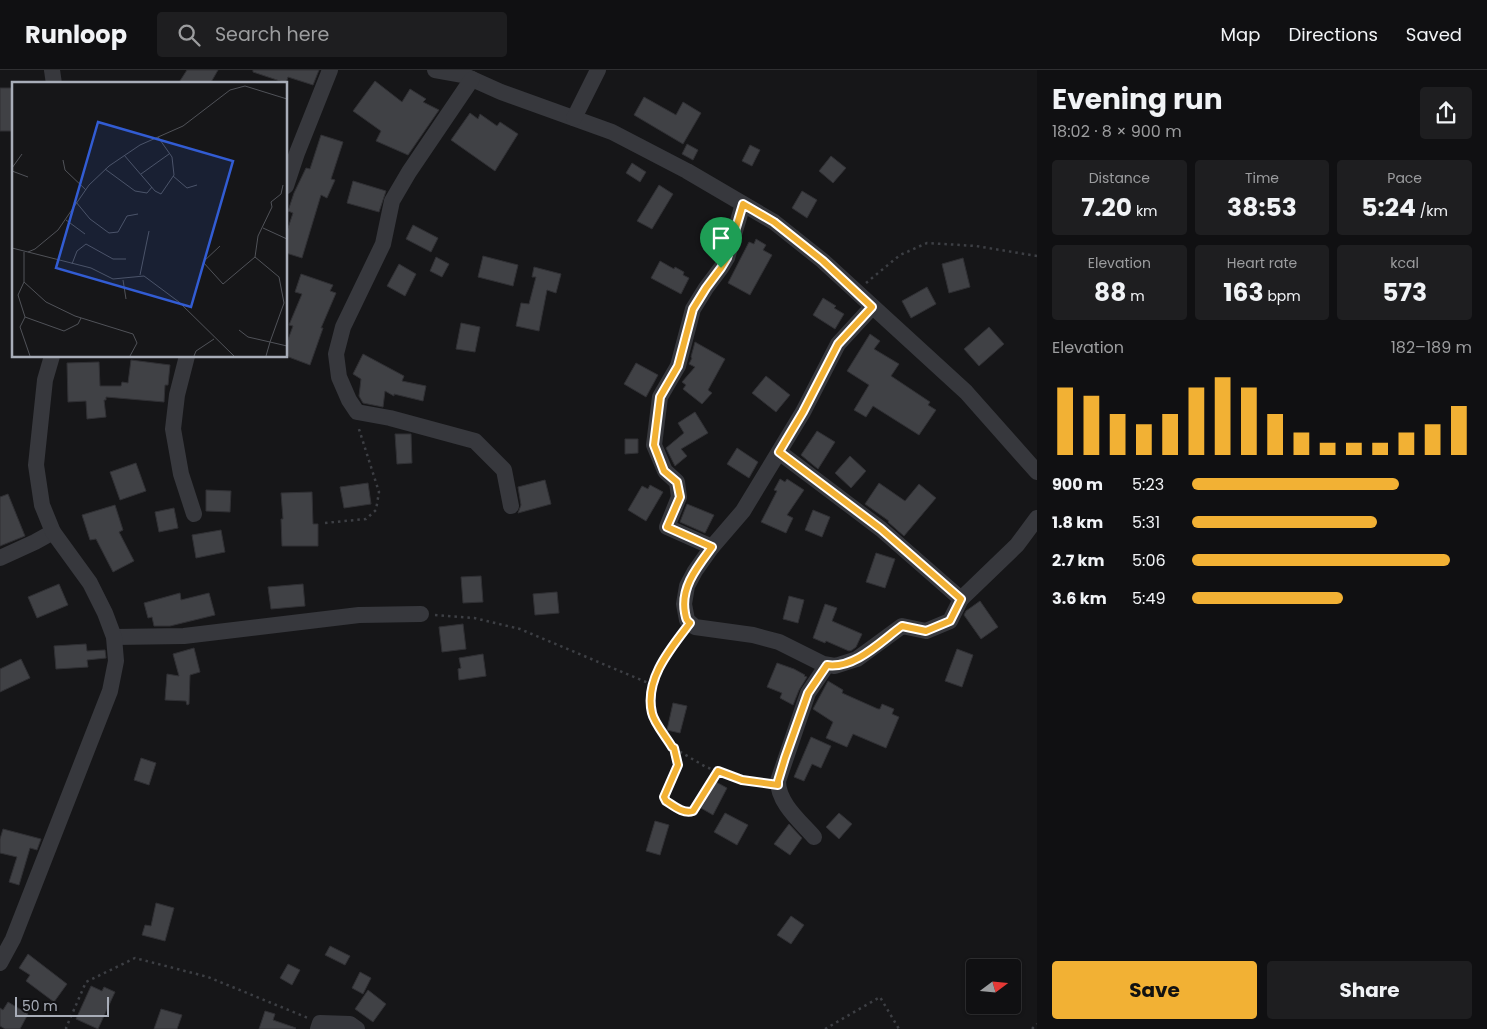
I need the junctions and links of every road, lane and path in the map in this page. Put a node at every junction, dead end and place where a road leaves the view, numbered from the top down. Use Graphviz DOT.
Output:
graph roads {
  1 [pos="330,70"];
  2 [pos="435,70"];
  3 [pos="598,70"];
  4 [pos="472,79"];
  5 [pos="574,118"];
  6 [pos="288,180"];
  7 [pos="743,204"];
  8 [pos="1037,256"];
  9 [pos="856,292"];
  10 [pos="872,307"];
  11 [pos="51,358"];
  12 [pos="186,358"];
  13 [pos="351,403"];
  14 [pos="779,452"];
  15 [pos="1037,472"];
  16 [pos="511,506"];
  17 [pos="194,514"];
  18 [pos="1037,518"];
  19 [pos="325,523"];
  20 [pos="53,532"];
  21 [pos="712,547"];
  22 [pos="0,558"];
  23 [pos="961,599"];
  24 [pos="421,614"];
  25 [pos="690,623"];
  26 [pos="114,637"];
  27 [pos="827,665"];
  28 [pos="653,685"];
  29 [pos="674,748"];
  30 [pos="718,771"];
  31 [pos="778,785"];
  32 [pos="814,838"];
  33 [pos="0,963"];
  34 [pos="1037,1024"];
  35 [pos="319,1026"];
  36 [pos="67,1029"];
  37 [pos="357,1029"];
  38 [pos="825,1029"];
  39 [pos="899,1029"];
  40 [pos="1032,1029"];
  1 -- 6 [label="street"];
  2 -- 4 [label="street"];
  3 -- 5 [label="street"];
  4 -- 5 [label="street"];
  4 -- 13 [label="street"];
  5 -- 7 [label="street"];
  7 -- 9 [label="street"];
  7 -- 21 [label="street"];
  8 -- 9 [label="path"];
  9 -- 10 [label="street"];
  10 -- 14 [label="street"];
  10 -- 15 [label="street"];
  11 -- 20 [label="street"];
  12 -- 17 [label="street"];
  13 -- 16 [label="street"];
  13 -- 19 [label="path"];
  14 -- 21 [label="street"];
  14 -- 23 [label="street"];
  18 -- 23 [label="street"];
  20 -- 22 [label="street"];
  20 -- 26 [label="street"];
  21 -- 25 [label="street"];
  23 -- 27 [label="street"];
  24 -- 26 [label="street"];
  24 -- 28 [label="path"];
  25 -- 27 [label="street"];
  25 -- 28 [label="path"];
  26 -- 33 [label="street"];
  27 -- 31 [label="street"];
  28 -- 29 [label="path"];
  29 -- 30 [label="path"];
  29 -- 30 [label="path"];
  30 -- 31 [label="path"];
  31 -- 32 [label="street"];
  34 -- 40 [label="path"];
  35 -- 36 [label="path"];
  35 -- 37 [label="street"];
  38 -- 39 [label="path"];
}
